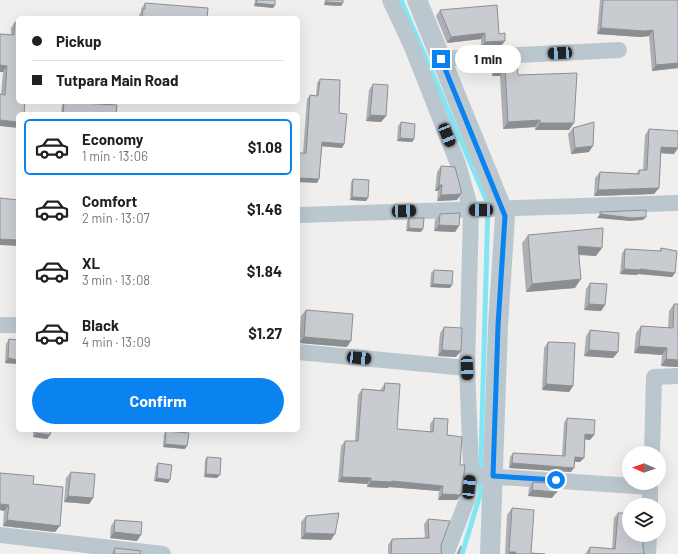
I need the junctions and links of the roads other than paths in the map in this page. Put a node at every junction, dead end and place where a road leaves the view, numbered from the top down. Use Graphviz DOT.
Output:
graph roads {
  1 [pos="390,0"];
  2 [pos="417,0"];
  3 [pos="619,50"];
  4 [pos="441,59"];
  5 [pos="678,202"];
  6 [pos="487,210"];
  7 [pos="300,215"];
  8 [pos="0,324"];
  9 [pos="16,325"];
  10 [pos="300,352"];
  11 [pos="467,368"];
  12 [pos="678,376"];
  13 [pos="652,446"];
  14 [pos="470,475"];
  15 [pos="493,476"];
  16 [pos="622,483"];
  17 [pos="0,536"];
  18 [pos="649,542"];
  19 [pos="163,554"];
  20 [pos="446,554"];
  21 [pos="490,554"];
  22 [pos="648,554"];
  1 -- 6 [label="street"];
  2 -- 4 [label="street"];
  3 -- 4 [label="street"];
  4 -- 6 [label="street"];
  5 -- 6 [label="street"];
  6 -- 7 [label="street"];
  6 -- 11 [label="street"];
  6 -- 15 [label="street"];
  8 -- 9 [label="street"];
  10 -- 11 [label="street"];
  11 -- 14 [label="street"];
  12 -- 13 [label="street"];
  14 -- 15 [label="street"];
  14 -- 20 [label="street"];
  15 -- 16 [label="street"];
  15 -- 21 [label="street"];
  17 -- 19 [label="street"];
  18 -- 22 [label="street"];
}
